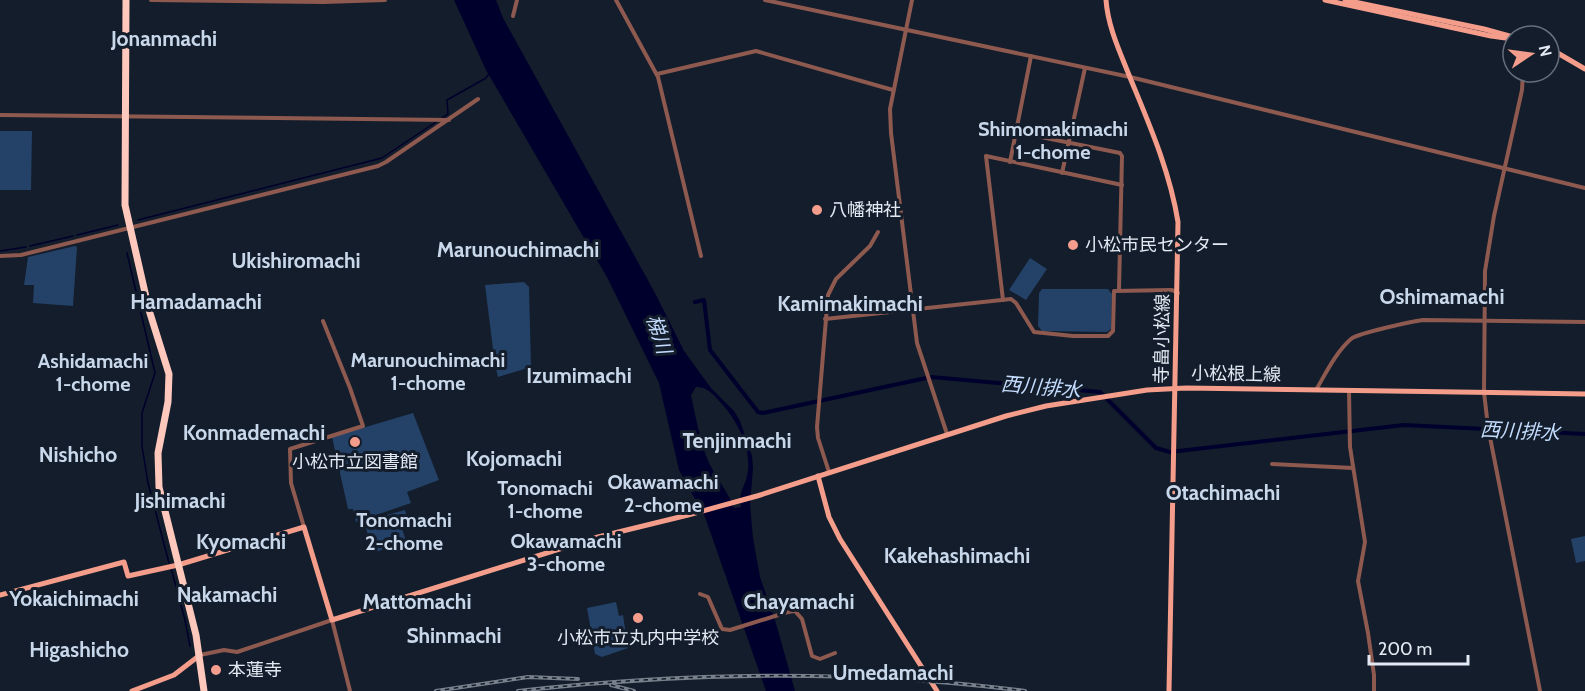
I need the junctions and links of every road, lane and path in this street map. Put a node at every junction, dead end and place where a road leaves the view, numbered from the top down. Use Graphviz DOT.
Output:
graph roads {
  1 [pos="126,0"];
  2 [pos="151,0"];
  3 [pos="385,0"];
  4 [pos="517,0"];
  5 [pos="616,0"];
  6 [pos="765,0"];
  7 [pos="912,0"];
  8 [pos="1106,0"];
  9 [pos="1325,0"];
  10 [pos="1345,0"];
  11 [pos="513,16"];
  12 [pos="906,29"];
  13 [pos="1501,34"];
  14 [pos="1501,37"];
  15 [pos="1561,55"];
  16 [pos="1030,56"];
  17 [pos="1085,68"];
  18 [pos="1585,69"];
  19 [pos="657,74"];
  20 [pos="1130,77"];
  21 [pos="1522,84"];
  22 [pos="893,90"];
  23 [pos="478,99"];
  24 [pos="0,115"];
  25 [pos="125,116"];
  26 [pos="447,120"];
  27 [pos="1016,132"];
  28 [pos="1069,143"];
  29 [pos="1010,162"];
  30 [pos="1506,169"];
  31 [pos="1062,173"];
  32 [pos="1122,185"];
  33 [pos="1585,188"];
  34 [pos="129,228"];
  35 [pos="878,232"];
  36 [pos="0,256"];
  37 [pos="701,256"];
  38 [pos="1119,290"];
  39 [pos="1178,293"];
  40 [pos="1003,300"];
  41 [pos="912,309"];
  42 [pos="825,319"];
  43 [pos="1485,320"];
  44 [pos="323,321"];
  45 [pos="1585,322"];
  46 [pos="1176,388"];
  47 [pos="1315,390"];
  48 [pos="1349,391"];
  49 [pos="1484,392"];
  50 [pos="1585,394"];
  51 [pos="947,434"];
  52 [pos="1272,464"];
  53 [pos="1353,468"];
  54 [pos="829,472"];
  55 [pos="818,476"];
  56 [pos="304,527"];
  57 [pos="175,565"];
  58 [pos="700,594"];
  59 [pos="0,595"];
  60 [pos="332,620"];
  61 [pos="835,652"];
  62 [pos="200,655"];
  63 [pos="132,691"];
  64 [pos="204,691"];
  65 [pos="350,691"];
  66 [pos="937,691"];
  67 [pos="1170,691"];
  68 [pos="1374,691"];
  69 [pos="1540,691"];
  1 -- 25 [label="highway"];
  2 -- 3 [label="street"];
  4 -- 11 [label="street"];
  5 -- 19 [label="street"];
  6 -- 12 [label="street"];
  7 -- 12 [label="street"];
  8 -- 20 [label="main road, 寺畠小松線"];
  9 -- 14 [label="main road"];
  10 -- 13 [label="main road"];
  12 -- 16 [label="street"];
  12 -- 22 [label="street"];
  15 -- 18 [label="main road"];
  16 -- 17 [label="street"];
  16 -- 27 [label="street"];
  17 -- 20 [label="street"];
  17 -- 28 [label="street"];
  19 -- 22 [label="street"];
  19 -- 37 [label="street"];
  20 -- 30 [label="street"];
  20 -- 39 [label="main road, 寺畠小松線"];
  21 -- 30 [label="street"];
  22 -- 41 [label="street"];
  23 -- 26 [label="street"];
  24 -- 25 [label="street"];
  25 -- 26 [label="street"];
  25 -- 34 [label="highway"];
  26 -- 34 [label="street"];
  27 -- 28 [label="street"];
  27 -- 29 [label="street"];
  28 -- 31 [label="street"];
  28 -- 32 [label="street"];
  29 -- 31 [label="street"];
  29 -- 40 [label="street"];
  30 -- 33 [label="street"];
  30 -- 43 [label="street"];
  31 -- 32 [label="street"];
  32 -- 38 [label="street"];
  34 -- 36 [label="street"];
  34 -- 57 [label="highway"];
  35 -- 42 [label="street"];
  38 -- 39 [label="street"];
  38 -- 40 [label="street"];
  39 -- 46 [label="main road, 寺畠小松線"];
  40 -- 41 [label="street"];
  41 -- 42 [label="street"];
  41 -- 51 [label="street"];
  42 -- 54 [label="street"];
  43 -- 45 [label="street"];
  43 -- 47 [label="street"];
  43 -- 49 [label="street"];
  44 -- 56 [label="street"];
  46 -- 47 [label="main road, 小松根上線"];
  46 -- 51 [label="main road, 小松根上線"];
  46 -- 67 [label="main road, 寺畠小松線"];
  47 -- 48 [label="main road, 小松根上線"];
  48 -- 49 [label="main road, 小松根上線"];
  48 -- 53 [label="street"];
  49 -- 50 [label="main road, 小松根上線"];
  49 -- 69 [label="street"];
  51 -- 54 [label="main road, 小松根上線"];
  52 -- 53 [label="street"];
  53 -- 68 [label="street"];
  54 -- 55 [label="main road, 小松根上線"];
  55 -- 60 [label="main road, 小松根上線"];
  55 -- 66 [label="main road"];
  56 -- 57 [label="main road"];
  56 -- 60 [label="main road"];
  57 -- 59 [label="main road"];
  57 -- 62 [label="highway"];
  58 -- 61 [label="street"];
  60 -- 62 [label="street"];
  60 -- 65 [label="street"];
  62 -- 63 [label="main road"];
  62 -- 64 [label="highway"];
}
